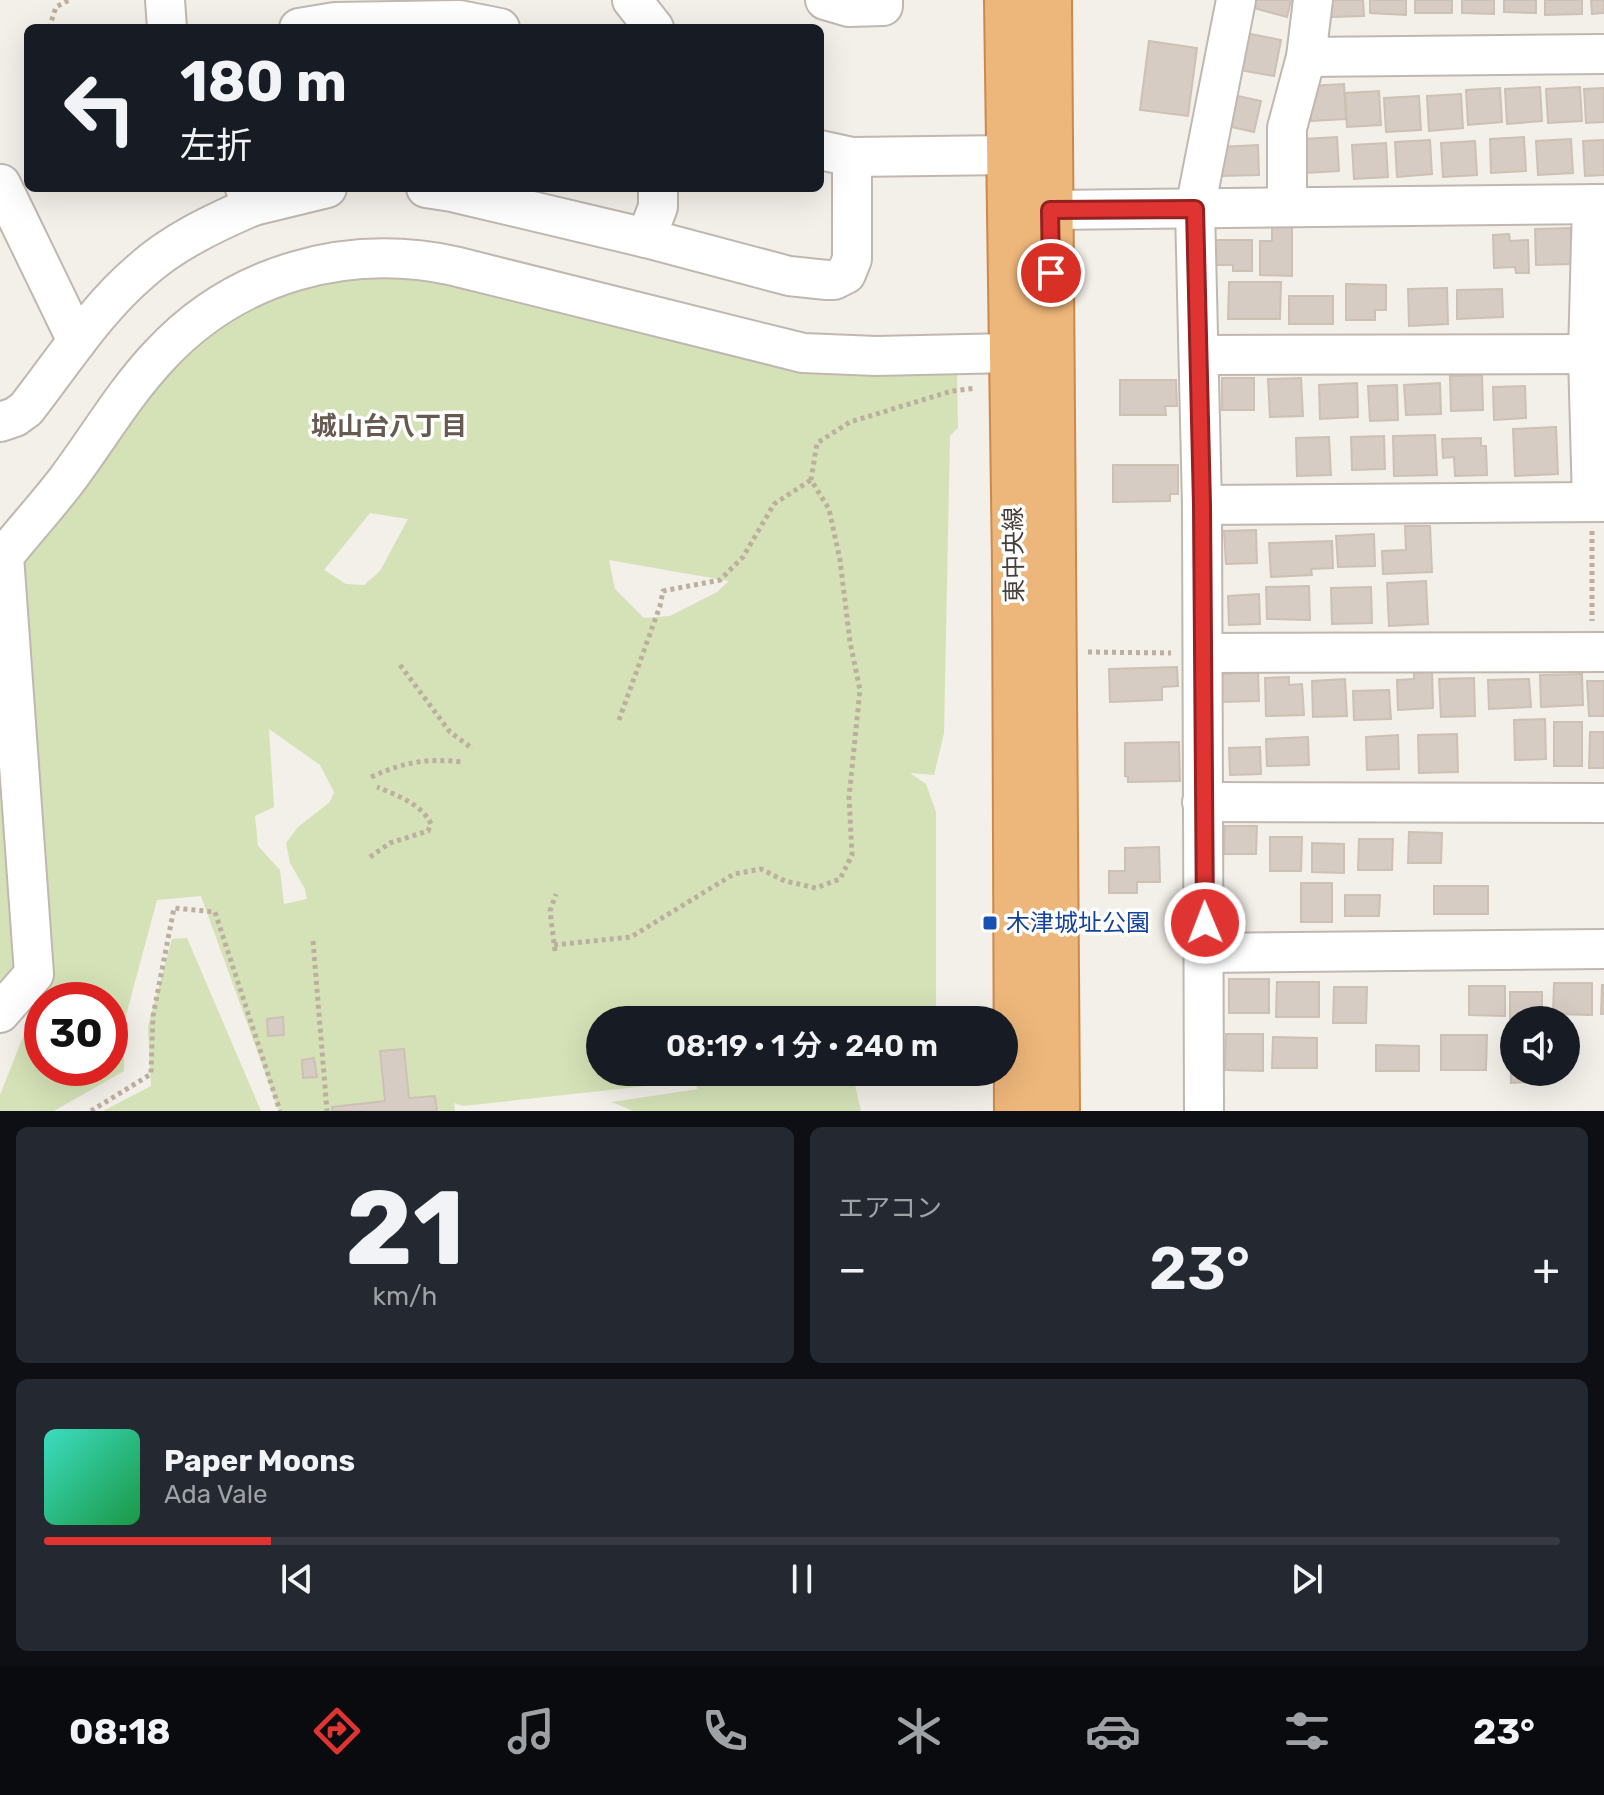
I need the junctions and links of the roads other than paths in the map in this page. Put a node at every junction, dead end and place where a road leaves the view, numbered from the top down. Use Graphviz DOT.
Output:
graph roads {
  1 [pos="165,0"];
  2 [pos="632,0"];
  3 [pos="825,0"];
  4 [pos="883,0"];
  5 [pos="1007,0"];
  6 [pos="1049,0"];
  7 [pos="1236,0"];
  8 [pos="1313,0"];
  9 [pos="167,24"];
  10 [pos="323,24"];
  11 [pos="480,24"];
  12 [pos="651,24"];
  13 [pos="1604,54"];
  14 [pos="1306,57"];
  15 [pos="836,154"];
  16 [pos="1008,155"];
  17 [pos="24,173"];
  18 [pos="0,184"];
  19 [pos="292,192"];
  20 [pos="452,192"];
  21 [pos="658,192"];
  22 [pos="249,197"];
  23 [pos="1598,204"];
  24 [pos="1287,205"];
  25 [pos="1195,209"];
  26 [pos="1050,210"];
  27 [pos="646,238"];
  28 [pos="77,341"];
  29 [pos="1011,353"];
  30 [pos="1596,354"];
  31 [pos="1199,355"];
  32 [pos="0,422"];
  33 [pos="1598,502"];
  34 [pos="1202,505"];
  35 [pos="1598,652"];
  36 [pos="1203,653"];
  37 [pos="1202,802"];
  38 [pos="1604,803"];
  39 [pos="1604,949"];
  40 [pos="1206,953"];
  41 [pos="0,1013"];
  42 [pos="1017,1111"];
  43 [pos="1057,1111"];
  44 [pos="1204,1111"];
  1 -- 9 [label="street"];
  2 -- 12 [label="street"];
  3 -- 4 [label="street"];
  5 -- 16 [label="highway, 東中央線"];
  6 -- 26 [label="highway, 東中央線"];
  7 -- 25 [label="street"];
  8 -- 14 [label="street"];
  10 -- 11 [label="street"];
  13 -- 14 [label="street"];
  14 -- 24 [label="street"];
  15 -- 16 [label="street"];
  15 -- 27 [label="street"];
  16 -- 29 [label="highway, 東中央線"];
  17 -- 18 [label="street"];
  18 -- 28 [label="street"];
  19 -- 22 [label="street"];
  20 -- 27 [label="street"];
  21 -- 27 [label="street"];
  22 -- 28 [label="street"];
  23 -- 24 [label="street"];
  23 -- 30 [label="street"];
  24 -- 25 [label="street"];
  25 -- 26 [label="street"];
  25 -- 31 [label="street"];
  26 -- 43 [label="highway, 東中央線"];
  28 -- 32 [label="street"];
  29 -- 41 [label="street"];
  29 -- 42 [label="highway, 東中央線"];
  30 -- 31 [label="street"];
  30 -- 33 [label="street"];
  31 -- 34 [label="street"];
  33 -- 34 [label="street"];
  34 -- 36 [label="street"];
  35 -- 36 [label="street"];
  36 -- 37 [label="street"];
  37 -- 38 [label="street"];
  37 -- 40 [label="street"];
  39 -- 40 [label="street"];
  40 -- 44 [label="street"];
}
